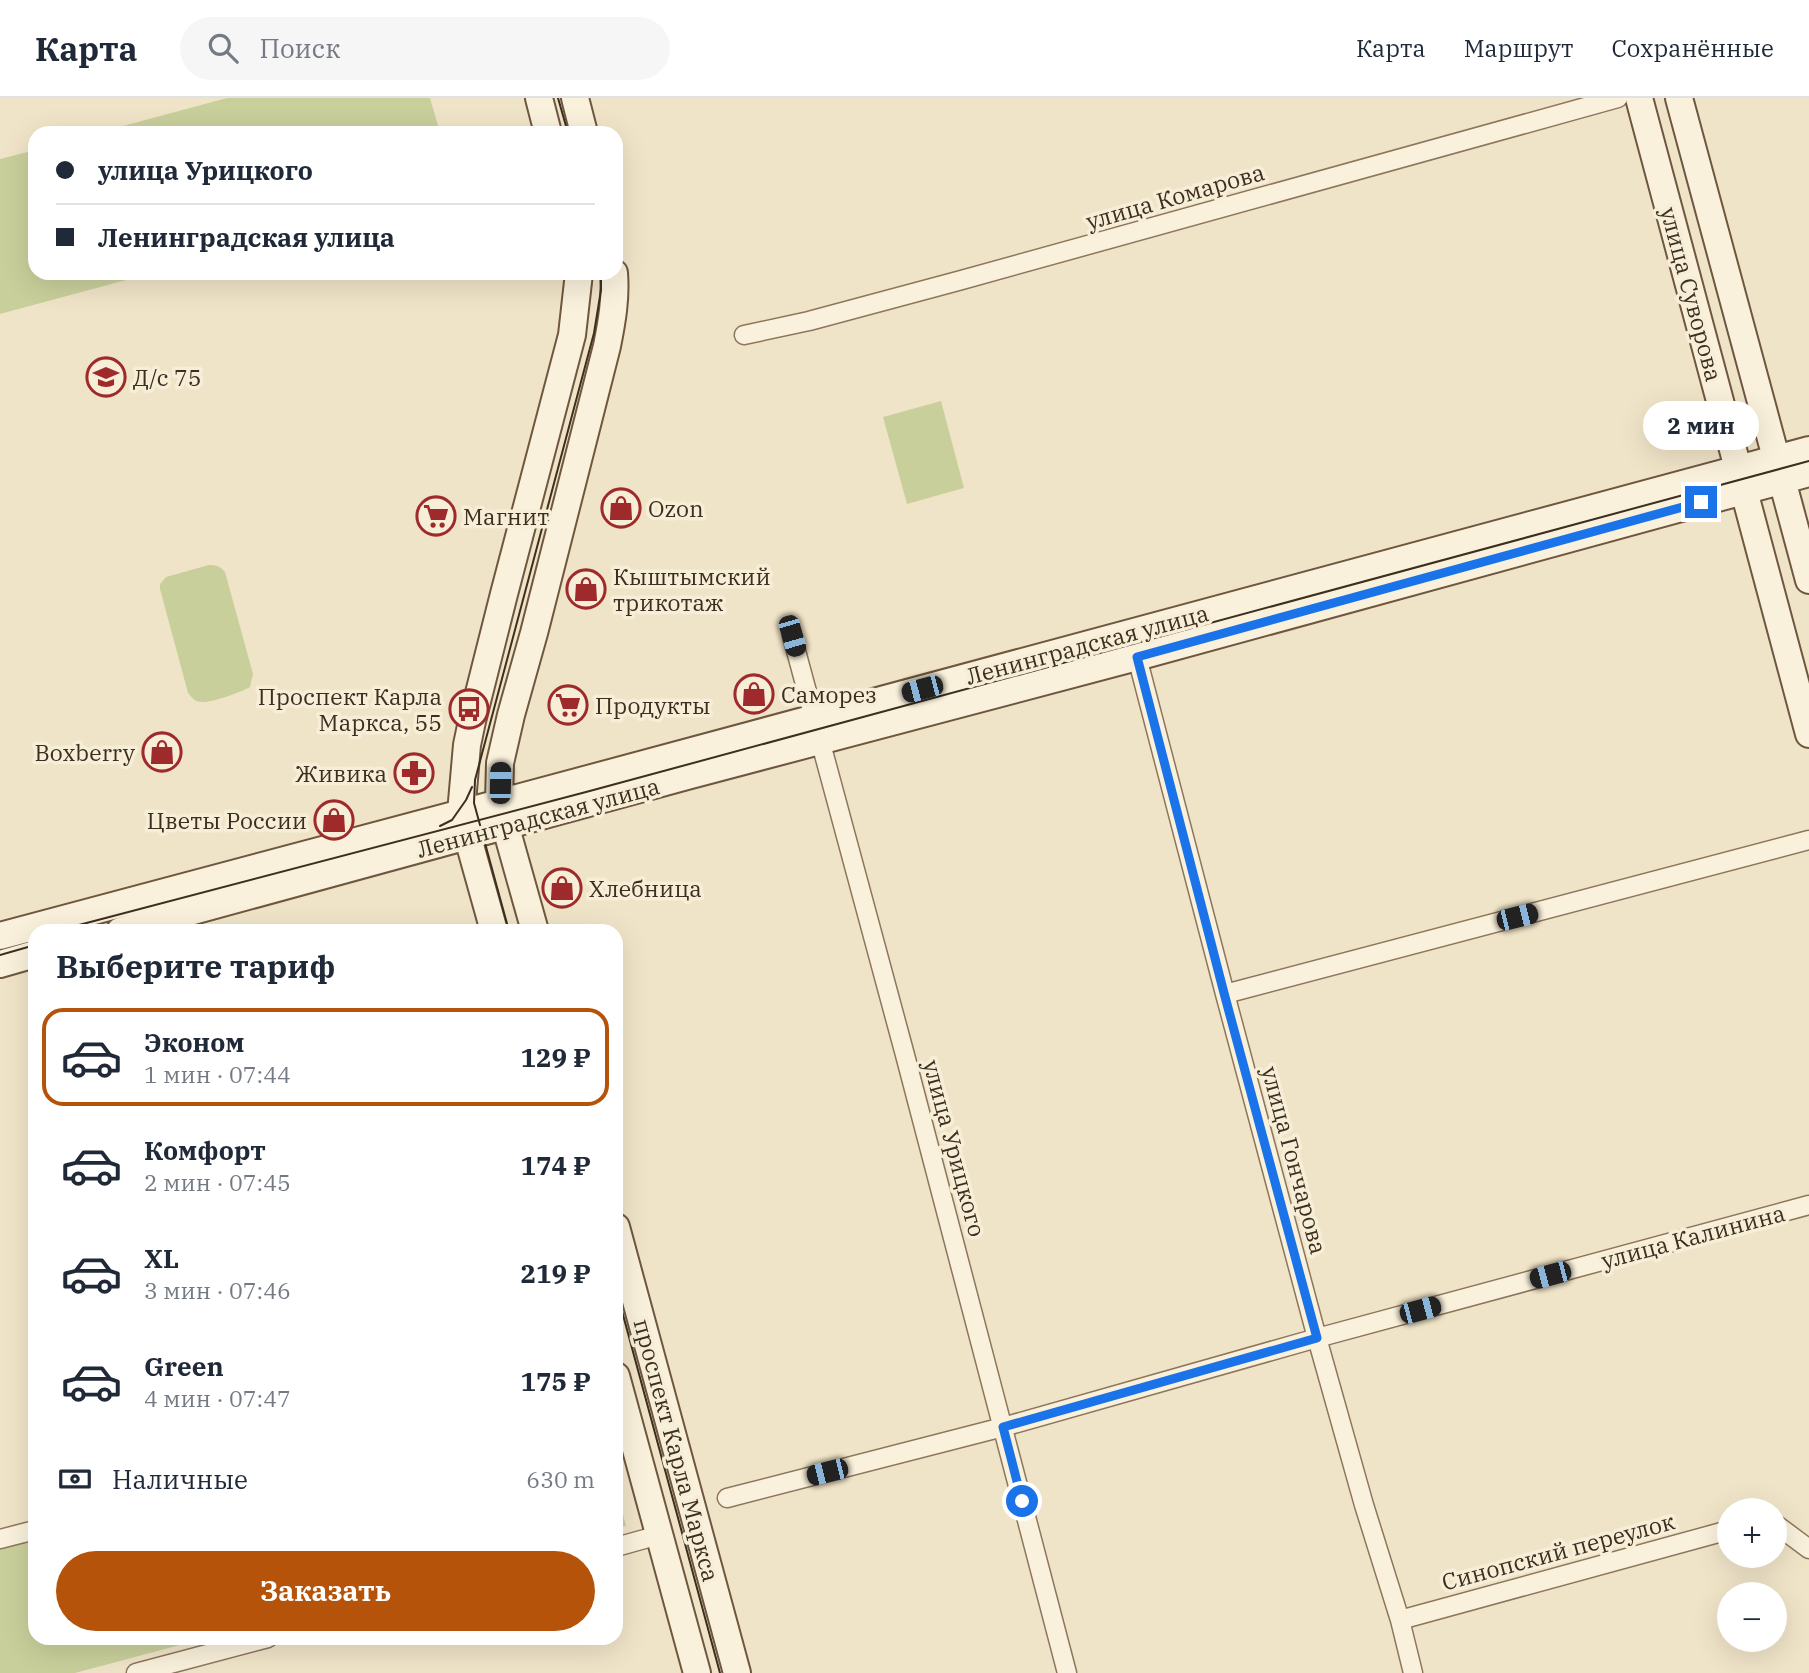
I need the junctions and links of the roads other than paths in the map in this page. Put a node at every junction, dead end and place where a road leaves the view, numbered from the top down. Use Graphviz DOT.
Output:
graph roads {
  1 [pos="539,98"];
  2 [pos="575,98"];
  3 [pos="1618,98"];
  4 [pos="1639,98"];
  5 [pos="1678,98"];
  6 [pos="546,126"];
  7 [pos="582,126"];
  8 [pos="578,280"];
  9 [pos="614,280"];
  10 [pos="744,335"];
  11 [pos="1809,450"];
  12 [pos="1779,470"];
  13 [pos="1809,473"];
  14 [pos="1742,479"];
  15 [pos="1809,580"];
  16 [pos="792,636"];
  17 [pos="1137,657"];
  18 [pos="818,729"];
  19 [pos="1809,734"];
  20 [pos="503,815"];
  21 [pos="464,825"];
  22 [pos="1809,840"];
  23 [pos="50,924"];
  24 [pos="143,924"];
  25 [pos="492,924"];
  26 [pos="533,924"];
  27 [pos="28,929"];
  28 [pos="0,936"];
  29 [pos="28,956"];
  30 [pos="0,964"];
  31 [pos="1224,993"];
  32 [pos="1809,1205"];
  33 [pos="623,1253"];
  34 [pos="1317,1338"];
  35 [pos="623,1403"];
  36 [pos="1003,1427"];
  37 [pos="727,1498"];
  38 [pos="697,1525"];
  39 [pos="28,1532"];
  40 [pos="1717,1533"];
  41 [pos="1787,1533"];
  42 [pos="659,1535"];
  43 [pos="0,1539"];
  44 [pos="623,1544"];
  45 [pos="1809,1549"];
  46 [pos="1400,1620"];
  47 [pos="242,1645"];
  48 [pos="136,1673"];
  49 [pos="697,1673"];
  50 [pos="737,1673"];
  51 [pos="1067,1673"];
  52 [pos="1413,1673"];
  1 -- 6 [label="main road"];
  2 -- 7 [label="main road"];
  3 -- 10 [label="street, улица Комарова"];
  4 -- 14 [label="main road, улица Суворова"];
  5 -- 12 [label="main road, улица Суворова"];
  8 -- 21 [label="main road"];
  9 -- 20 [label="main road"];
  11 -- 12 [label="main road, Ленинградская улица"];
  12 -- 13 [label="main road, Ленинградская улица"];
  12 -- 14 [label="main road, Ленинградская улица"];
  12 -- 15 [label="main road, улица Суворова"];
  14 -- 17 [label="main road, Ленинградская улица"];
  14 -- 18 [label="main road, Ленинградская улица"];
  14 -- 19 [label="main road, улица Суворова"];
  16 -- 18 [label="street, улица Урицкого"];
  17 -- 18 [label="main road, Ленинградская улица"];
  17 -- 31 [label="street, улица Гончарова"];
  18 -- 20 [label="main road, Ленинградская улица"];
  18 -- 36 [label="street, улица Урицкого"];
  20 -- 21 [label="main road, Ленинградская улица"];
  20 -- 26 [label="main road"];
  21 -- 23 [label="main road, Ленинградская улица"];
  21 -- 24 [label="main road, Ленинградская улица"];
  21 -- 25 [label="main road"];
  22 -- 31 [label="street"];
  27 -- 28 [label="main road, Ленинградская улица"];
  29 -- 30 [label="main road"];
  31 -- 34 [label="street, улица Гончарова"];
  32 -- 34 [label="street, улица Калинина"];
  33 -- 38 [label="main road, проспект Карла Маркса"];
  34 -- 36 [label="street, улица Калинина"];
  34 -- 46 [label="street, улица Гончарова"];
  35 -- 42 [label="main road, проспект Карла Маркса"];
  36 -- 37 [label="street, улица Калинина"];
  36 -- 51 [label="street, улица Урицкого"];
  38 -- 42 [label="main road"];
  38 -- 50 [label="main road, проспект Карла Маркса"];
  39 -- 43 [label="street"];
  40 -- 46 [label="street, Синопский переулок"];
  41 -- 45 [label="street"];
  42 -- 44 [label="street"];
  42 -- 49 [label="main road, проспект Карла Маркса"];
  46 -- 52 [label="street, улица Гончарова"];
  47 -- 48 [label="street"];
}
